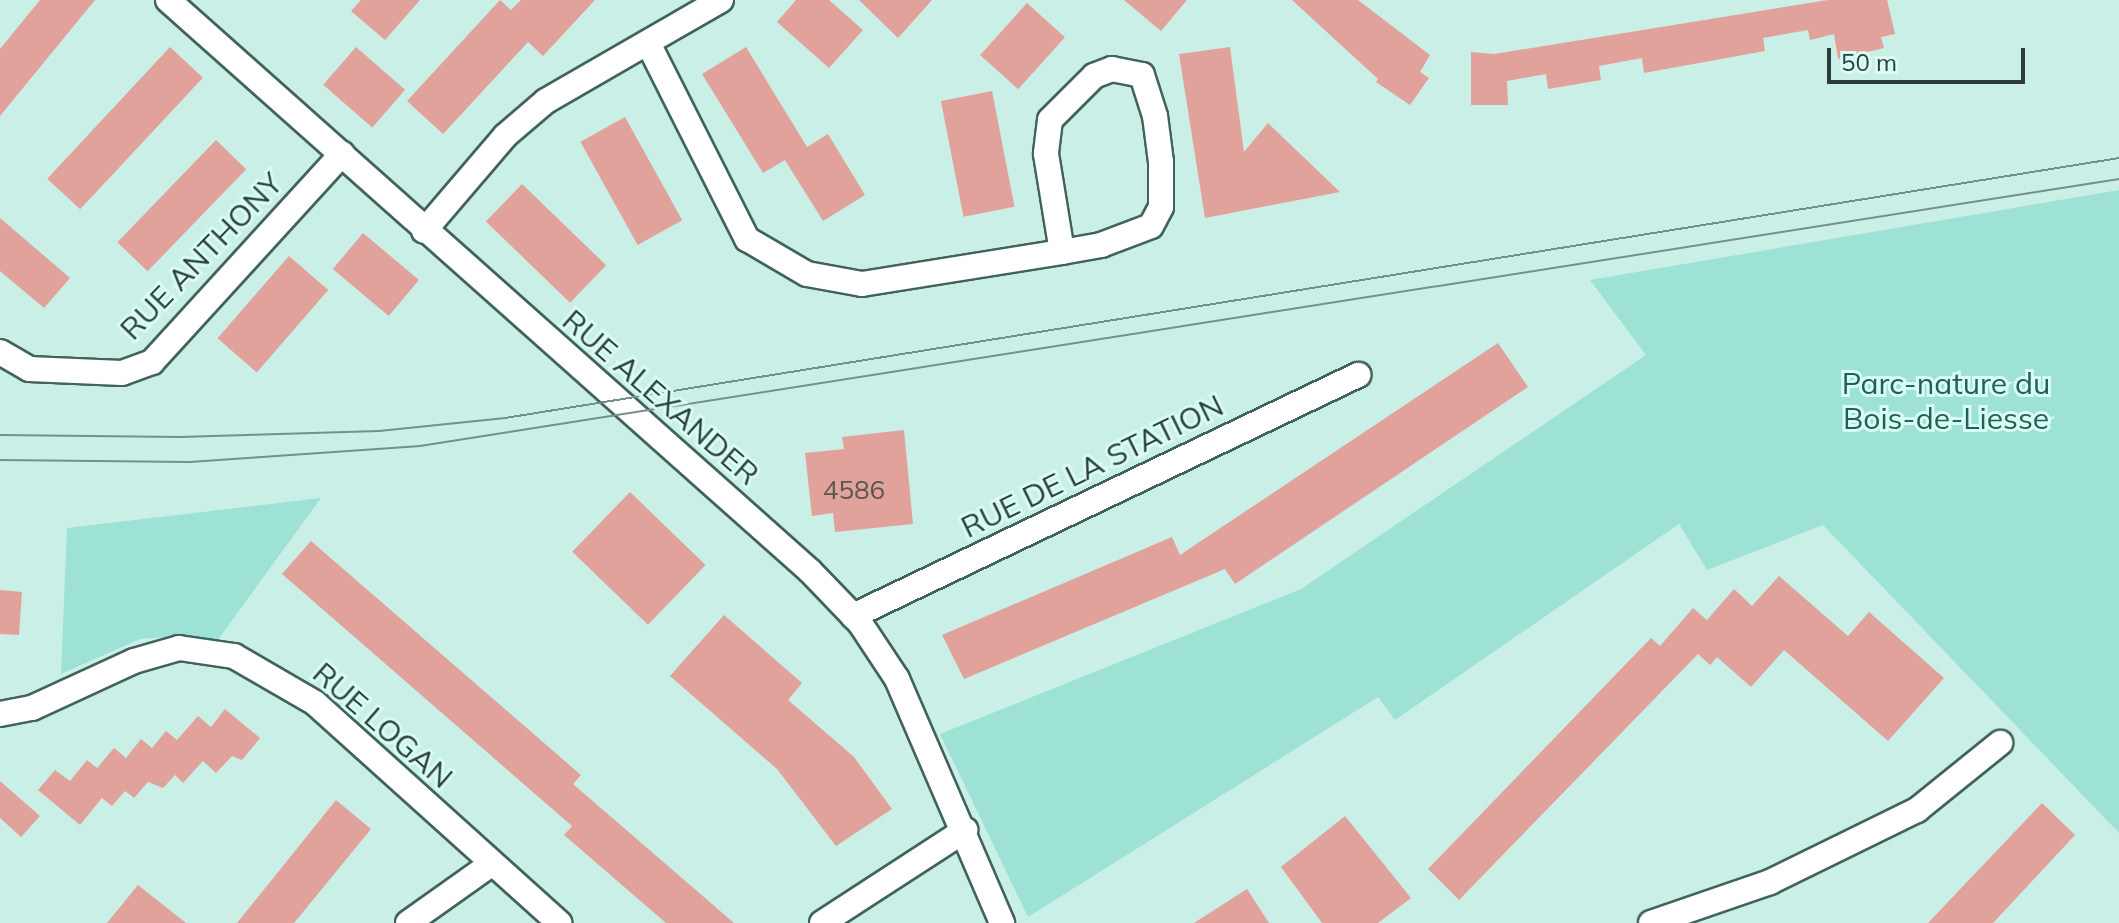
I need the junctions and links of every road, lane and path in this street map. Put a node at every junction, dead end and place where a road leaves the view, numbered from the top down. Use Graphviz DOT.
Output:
graph roads {
  1 [pos="168,0"];
  2 [pos="721,0"];
  3 [pos="648,43"];
  4 [pos="342,154"];
  5 [pos="424,231"];
  6 [pos="1062,252"];
  7 [pos="0,352"];
  8 [pos="1358,375"];
  9 [pos="853,616"];
  10 [pos="0,714"];
  11 [pos="2000,743"];
  12 [pos="965,830"];
  13 [pos="491,864"];
  14 [pos="408,923"];
  15 [pos="559,923"];
  16 [pos="822,923"];
  17 [pos="1002,923"];
  18 [pos="1651,923"];
  1 -- 4 [label="street, RUE ALEXANDER"];
  2 -- 3 [label="street"];
  3 -- 5 [label="street"];
  3 -- 6 [label="street"];
  4 -- 5 [label="street, RUE ALEXANDER"];
  4 -- 7 [label="street, RUE ANTHONY"];
  5 -- 9 [label="street, RUE ALEXANDER"];
  6 -- 6 [label="street"];
  8 -- 9 [label="street, RUE DE LA STATION"];
  9 -- 12 [label="street, RUE ALEXANDER"];
  10 -- 13 [label="street, RUE LOGAN"];
  11 -- 18 [label="street"];
  12 -- 16 [label="street"];
  12 -- 17 [label="street, RUE ALEXANDER"];
  13 -- 14 [label="street"];
  13 -- 15 [label="street, RUE LOGAN"];
}
